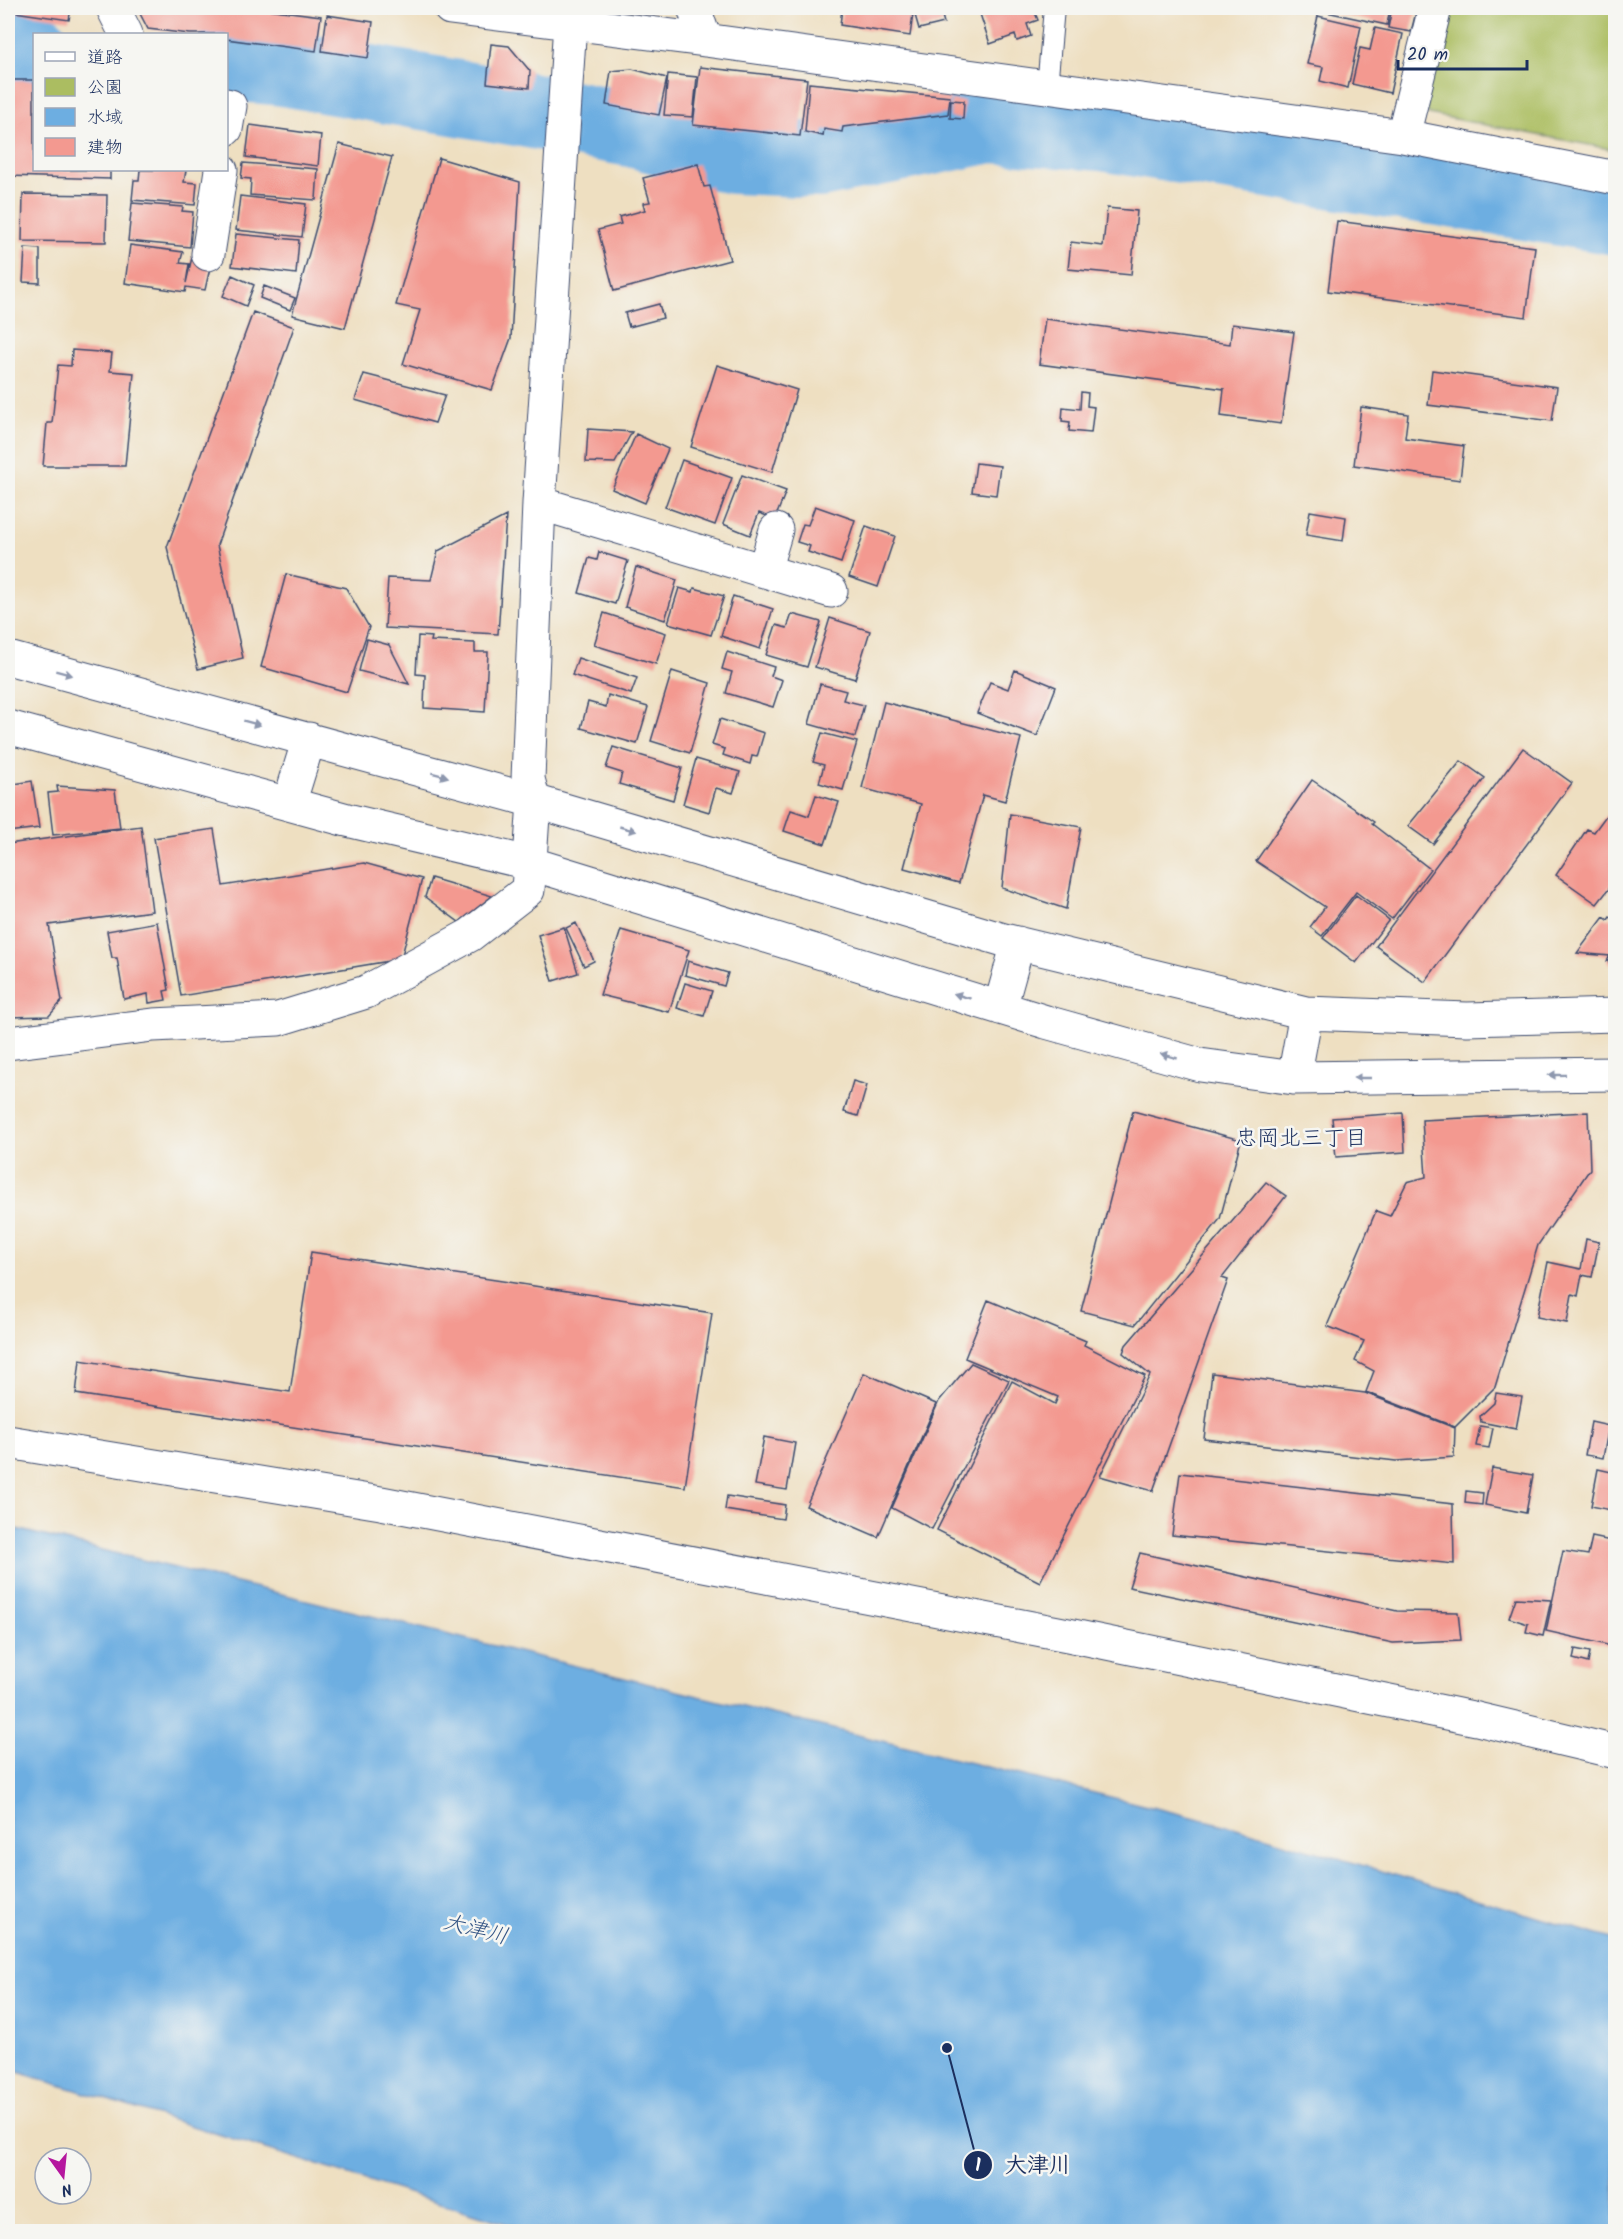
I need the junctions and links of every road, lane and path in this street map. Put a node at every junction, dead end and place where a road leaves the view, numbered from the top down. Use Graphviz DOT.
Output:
graph roads {
  1 [pos="450,8"];
  2 [pos="694,8"];
  3 [pos="1054,8"];
  4 [pos="1435,8"];
  5 [pos="570,23"];
  6 [pos="705,40"];
  7 [pos="1047,88"];
  8 [pos="1403,136"];
  9 [pos="220,171"];
  10 [pos="1616,178"];
  11 [pos="208,255"];
  12 [pos="539,503"];
  13 [pos="776,530"];
  14 [pos="764,571"];
  15 [pos="831,591"];
  16 [pos="8,658"];
  17 [pos="8,727"];
  18 [pos="309,739"];
  19 [pos="534,801"];
  20 [pos="289,804"];
  21 [pos="530,863"];
  22 [pos="1018,943"];
  23 [pos="1000,1008"];
  24 [pos="1306,1012"];
  25 [pos="1616,1015"];
  26 [pos="8,1043"];
  27 [pos="1616,1074"];
  28 [pos="1294,1078"];
  29 [pos="8,1442"];
  30 [pos="1616,1752"];
  1 -- 5 [label="street"];
  2 -- 6 [label="street"];
  3 -- 7 [label="lane"];
  4 -- 8 [label="street"];
  5 -- 6 [label="street"];
  5 -- 12 [label="street"];
  6 -- 7 [label="street"];
  7 -- 8 [label="street"];
  8 -- 10 [label="street"];
  9 -- 11 [label="street"];
  12 -- 14 [label="street"];
  12 -- 19 [label="street"];
  13 -- 14 [label="street"];
  14 -- 15 [label="street"];
  16 -- 18 [label="street, one-way"];
  17 -- 20 [label="street"];
  18 -- 19 [label="street, one-way"];
  18 -- 20 [label="street"];
  19 -- 21 [label="street"];
  19 -- 22 [label="street, one-way"];
  20 -- 21 [label="street"];
  23 -- 21 [label="street, one-way"];
  21 -- 26 [label="street"];
  22 -- 23 [label="street"];
  22 -- 24 [label="street"];
  28 -- 23 [label="street, one-way"];
  24 -- 25 [label="street"];
  24 -- 28 [label="street"];
  27 -- 28 [label="street, one-way"];
  29 -- 30 [label="street"];
}
